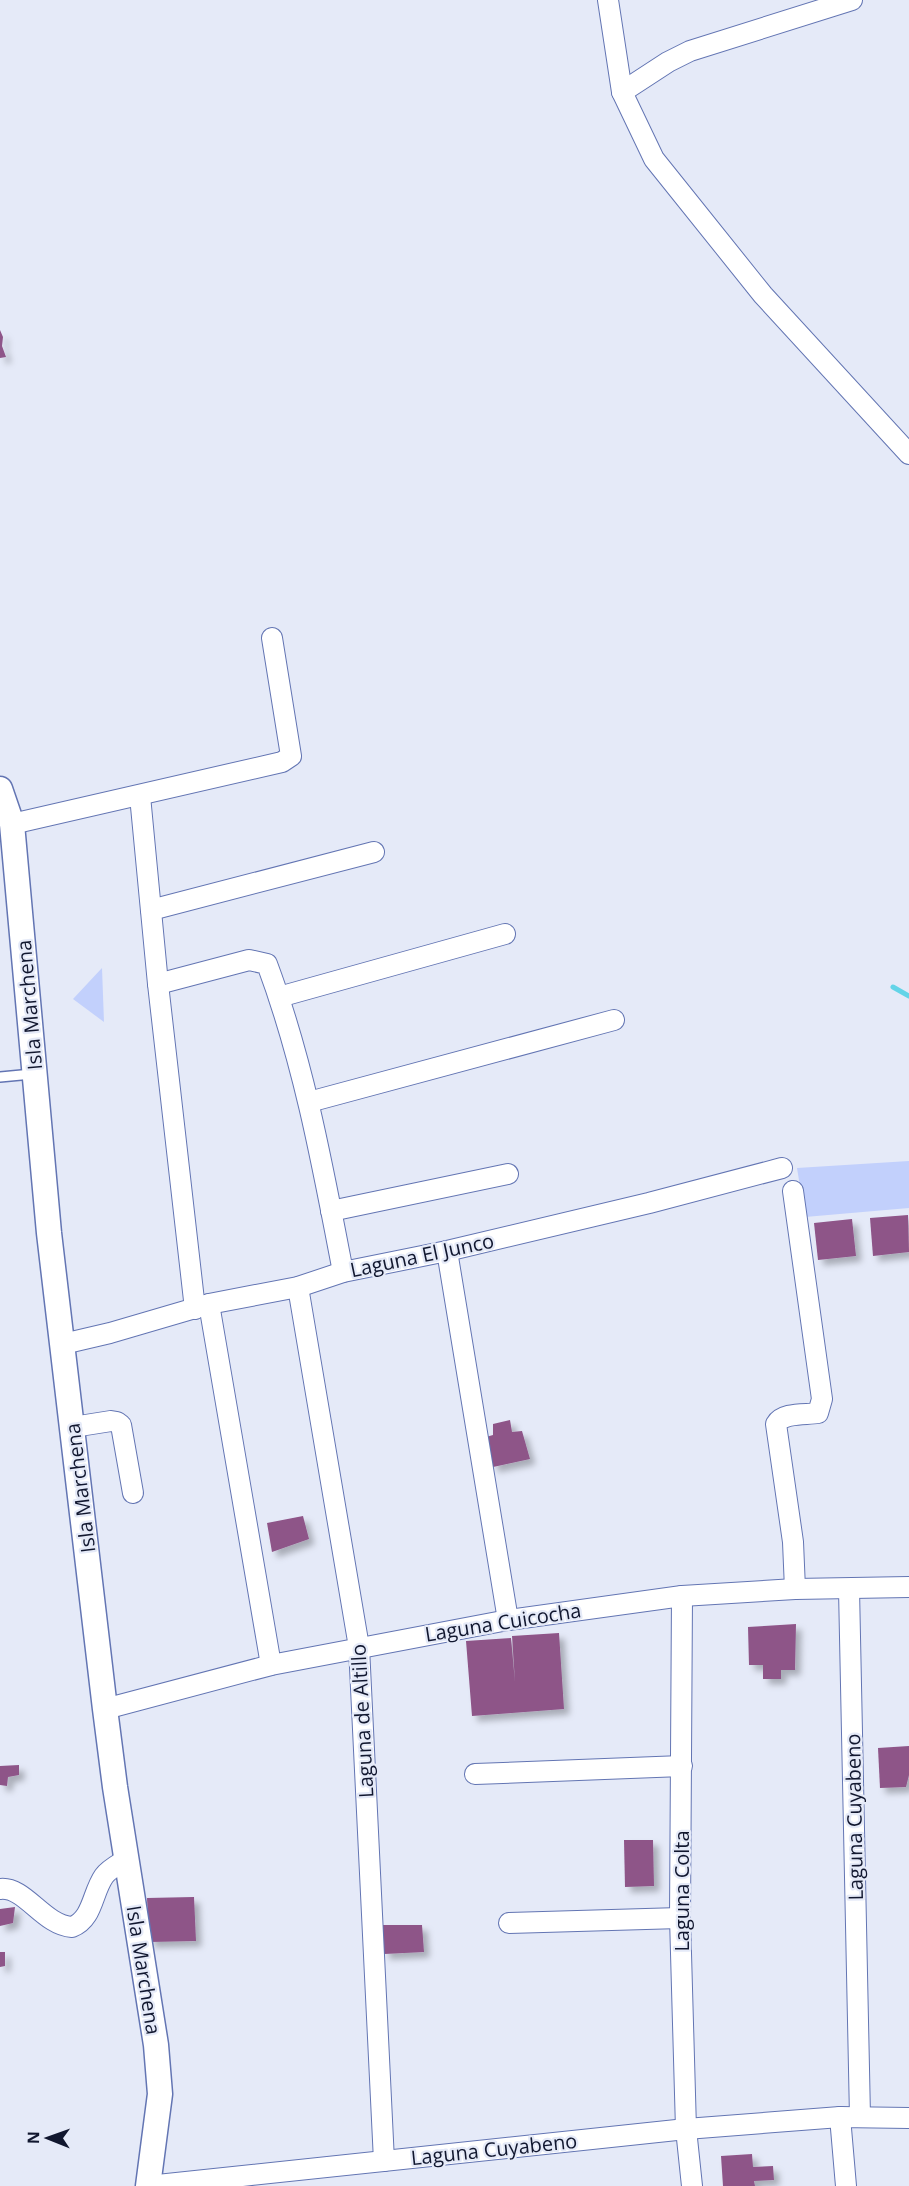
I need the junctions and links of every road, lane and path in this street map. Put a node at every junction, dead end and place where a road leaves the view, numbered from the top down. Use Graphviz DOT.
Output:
graph roads {
  1 [pos="608,0"];
  2 [pos="852,0"];
  3 [pos="622,92"];
  4 [pos="909,454"];
  5 [pos="272,638"];
  6 [pos="0,789"];
  7 [pos="140,796"];
  8 [pos="12,824"];
  9 [pos="374,852"];
  10 [pos="151,910"];
  11 [pos="505,934"];
  12 [pos="158,984"];
  13 [pos="279,997"];
  14 [pos="614,1020"];
  15 [pos="35,1073"];
  16 [pos="0,1077"];
  17 [pos="309,1102"];
  18 [pos="782,1168"];
  19 [pos="508,1174"];
  20 [pos="793,1191"];
  21 [pos="331,1211"];
  22 [pos="447,1251"];
  23 [pos="343,1272"];
  24 [pos="298,1287"];
  25 [pos="202,1307"];
  26 [pos="63,1344"];
  27 [pos="73,1427"];
  28 [pos="133,1493"];
  29 [pos="909,1587"];
  30 [pos="795,1589"];
  31 [pos="849,1589"];
  32 [pos="682,1596"];
  33 [pos="508,1620"];
  34 [pos="359,1647"];
  35 [pos="272,1665"];
  36 [pos="105,1709"];
  37 [pos="682,1766"];
  38 [pos="475,1774"];
  39 [pos="127,1859"];
  40 [pos="0,1889"];
  41 [pos="680,1918"];
  42 [pos="509,1923"];
  43 [pos="840,2117"];
  44 [pos="860,2117"];
  45 [pos="909,2118"];
  46 [pos="686,2128"];
  47 [pos="384,2161"];
  48 [pos="148,2186"];
  49 [pos="692,2186"];
  50 [pos="846,2186"];
  1 -- 3 [label="street"];
  2 -- 3 [label="street"];
  3 -- 4 [label="street"];
  5 -- 7 [label="street"];
  6 -- 8 [label="street, Isla Marchena"];
  7 -- 8 [label="street"];
  7 -- 10 [label="street"];
  8 -- 15 [label="street, Isla Marchena"];
  9 -- 10 [label="street"];
  10 -- 12 [label="street"];
  11 -- 13 [label="street"];
  12 -- 13 [label="street"];
  12 -- 25 [label="street"];
  13 -- 17 [label="street"];
  14 -- 17 [label="street"];
  15 -- 16 [label="lane"];
  15 -- 26 [label="street, Isla Marchena"];
  17 -- 21 [label="street"];
  18 -- 22 [label="street, Laguna El Junco"];
  19 -- 21 [label="street"];
  20 -- 30 [label="street"];
  21 -- 23 [label="street"];
  22 -- 23 [label="street, Laguna El Junco"];
  22 -- 33 [label="street"];
  23 -- 24 [label="street, Laguna El Junco"];
  24 -- 25 [label="street, Laguna El Junco"];
  24 -- 34 [label="street, Laguna de Altillo"];
  25 -- 26 [label="street, Laguna El Junco"];
  25 -- 35 [label="street"];
  26 -- 27 [label="street, Isla Marchena"];
  27 -- 28 [label="street"];
  27 -- 36 [label="street, Isla Marchena"];
  29 -- 31 [label="street, Laguna Cuicocha"];
  30 -- 31 [label="street, Laguna Cuicocha"];
  30 -- 32 [label="street, Laguna Cuicocha"];
  31 -- 44 [label="street, Laguna Cuyabeno"];
  32 -- 33 [label="street, Laguna Cuicocha"];
  32 -- 37 [label="street, Laguna Colta"];
  33 -- 34 [label="street, Laguna Cuicocha"];
  34 -- 35 [label="street, Laguna Cuicocha"];
  34 -- 47 [label="street, Laguna de Altillo"];
  35 -- 36 [label="street, Laguna Cuicocha"];
  36 -- 39 [label="street, Isla Marchena"];
  37 -- 38 [label="street"];
  37 -- 41 [label="street, Laguna Colta"];
  39 -- 40 [label="street"];
  39 -- 48 [label="street, Isla Marchena"];
  41 -- 42 [label="street"];
  41 -- 46 [label="street, Laguna Colta"];
  43 -- 44 [label="street, Laguna Cuyabeno"];
  43 -- 46 [label="street, Laguna Cuyabeno"];
  43 -- 50 [label="street"];
  44 -- 45 [label="street, Laguna Cuyabeno"];
  46 -- 47 [label="street, Laguna Cuyabeno"];
  46 -- 49 [label="street, Laguna Colta"];
  47 -- 48 [label="street, Laguna Cuyabeno"];
}
